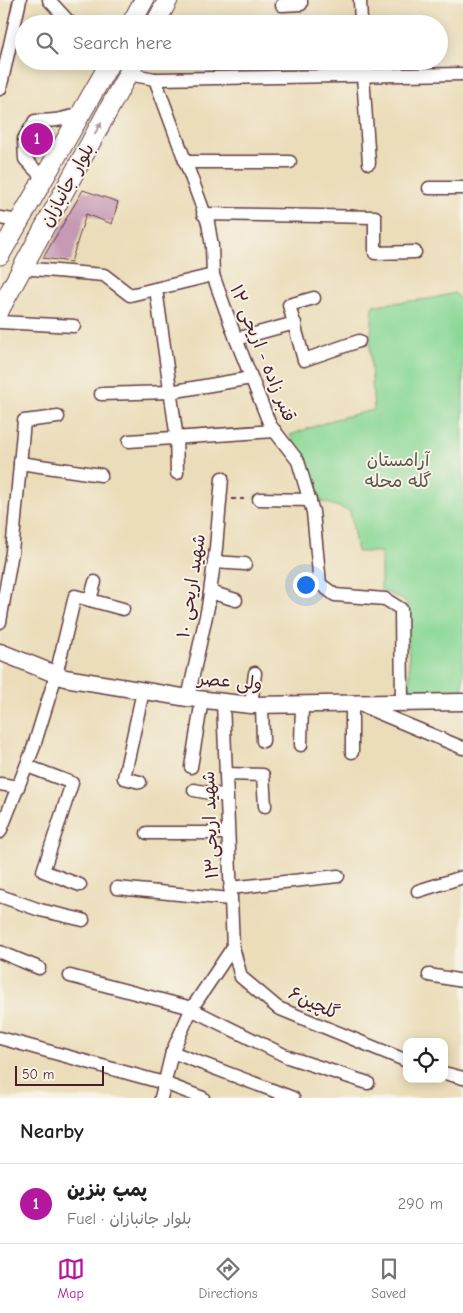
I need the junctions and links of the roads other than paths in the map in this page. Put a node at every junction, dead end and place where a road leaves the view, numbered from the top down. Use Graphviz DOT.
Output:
graph roads {
  1 [pos="20,0"];
  2 [pos="49,0"];
  3 [pos="144,0"];
  4 [pos="168,0"];
  5 [pos="301,0"];
  6 [pos="360,0"];
  7 [pos="282,6"];
  8 [pos="16,15"];
  9 [pos="63,15"];
  10 [pos="136,15"];
  11 [pos="160,15"];
  12 [pos="361,15"];
  13 [pos="15,21"];
  14 [pos="105,70"];
  15 [pos="130,70"];
  16 [pos="135,70"];
  17 [pos="363,70"];
  18 [pos="2,74"];
  19 [pos="463,74"];
  20 [pos="363,76"];
  21 [pos="155,79"];
  22 [pos="463,83"];
  23 [pos="0,89"];
  24 [pos="82,112"];
  25 [pos="185,162"];
  26 [pos="290,162"];
  27 [pos="369,163"];
  28 [pos="43,178"];
  29 [pos="429,188"];
  30 [pos="463,188"];
  31 [pos="203,214"];
  32 [pos="0,218"];
  33 [pos="19,220"];
  34 [pos="414,252"];
  35 [pos="0,255"];
  36 [pos="21,268"];
  37 [pos="213,275"];
  38 [pos="156,289"];
  39 [pos="314,298"];
  40 [pos="0,309"];
  41 [pos="0,322"];
  42 [pos="295,323"];
  43 [pos="74,326"];
  44 [pos="236,339"];
  45 [pos="359,341"];
  46 [pos="251,378"];
  47 [pos="170,392"];
  48 [pos="101,394"];
  49 [pos="58,417"];
  50 [pos="275,431"];
  51 [pos="176,439"];
  52 [pos="129,441"];
  53 [pos="20,463"];
  54 [pos="177,473"];
  55 [pos="101,475"];
  56 [pos="222,478"];
  57 [pos="259,500"];
  58 [pos="310,500"];
  59 [pos="214,562"];
  60 [pos="244,564"];
  61 [pos="95,582"];
  62 [pos="210,592"];
  63 [pos="90,600"];
  64 [pos="236,600"];
  65 [pos="123,609"];
  66 [pos="0,622"];
  67 [pos="0,652"];
  68 [pos="255,673"];
  69 [pos="56,674"];
  70 [pos="143,691"];
  71 [pos="195,699"];
  72 [pos="223,702"];
  73 [pos="463,702"];
  74 [pos="354,703"];
  75 [pos="402,703"];
  76 [pos="302,704"];
  77 [pos="257,705"];
  78 [pos="262,741"];
  79 [pos="301,745"];
  80 [pos="463,748"];
  81 [pos="352,752"];
  82 [pos="27,766"];
  83 [pos="191,767"];
  84 [pos="226,774"];
  85 [pos="140,782"];
  86 [pos="0,784"];
  87 [pos="18,787"];
  88 [pos="194,790"];
  89 [pos="226,796"];
  90 [pos="265,806"];
  91 [pos="0,832"];
  92 [pos="147,833"];
  93 [pos="227,833"];
  94 [pos="338,876"];
  95 [pos="463,877"];
  96 [pos="80,884"];
  97 [pos="117,888"];
  98 [pos="418,891"];
  99 [pos="230,893"];
  100 [pos="0,896"];
  101 [pos="83,920"];
  102 [pos="233,947"];
  103 [pos="0,952"];
  104 [pos="39,968"];
  105 [pos="430,975"];
  106 [pos="70,976"];
  107 [pos="463,981"];
  108 [pos="192,1008"];
  109 [pos="0,1038"];
  110 [pos="172,1052"];
  111 [pos="403,1059"];
  112 [pos="448,1074"];
  113 [pos="463,1078"];
  114 [pos="164,1083"];
  115 [pos="368,1083"];
  116 [pos="161,1098"];
  117 [pos="203,1098"];
  118 [pos="293,1098"];
  1 -- 8 [label="street"];
  2 -- 9 [label="street"];
  3 -- 10 [label="highway"];
  4 -- 11 [label="highway"];
  5 -- 7 [label="street"];
  6 -- 12 [label="street"];
  13 -- 18 [label="street"];
  14 -- 24 [label="highway, بلوار جانبازان"];
  36 -- 15 [label="highway, بلوار جانبازان, one-way"];
  16 -- 21 [label="street"];
  17 -- 20 [label="street"];
  18 -- 23 [label="street"];
  19 -- 20 [label="street"];
  19 -- 22 [label="street"];
  20 -- 21 [label="street"];
  20 -- 27 [label="street"];
  21 -- 25 [label="street, قنبر زاده - اریحی ۱۲"];
  24 -- 28 [label="highway, بلوار جانبازان"];
  24 -- 28 [label="street"];
  25 -- 26 [label="street"];
  25 -- 31 [label="street, قنبر زاده - اریحی ۱۲"];
  28 -- 33 [label="highway, بلوار جانبازان"];
  29 -- 30 [label="street"];
  31 -- 34 [label="street"];
  31 -- 37 [label="street, قنبر زاده - اریحی ۱۲"];
  32 -- 33 [label="street"];
  33 -- 35 [label="highway, بلوار جانبازان"];
  36 -- 38 [label="street"];
  36 -- 40 [label="highway, بلوار جانبازان"];
  37 -- 38 [label="street"];
  37 -- 44 [label="street, قنبر زاده - اریحی ۱۲"];
  38 -- 47 [label="street"];
  39 -- 42 [label="street"];
  41 -- 43 [label="street"];
  42 -- 44 [label="street"];
  42 -- 45 [label="street"];
  44 -- 46 [label="street, قنبر زاده - اریحی ۱۲"];
  46 -- 47 [label="street"];
  46 -- 50 [label="street, قنبر زاده - اریحی ۱۲"];
  47 -- 48 [label="street"];
  47 -- 51 [label="street"];
  49 -- 53 [label="street"];
  50 -- 51 [label="street"];
  50 -- 58 [label="street, قنبر زاده - اریحی ۱۲"];
  51 -- 52 [label="street"];
  51 -- 54 [label="street"];
  53 -- 55 [label="street"];
  53 -- 66 [label="street"];
  56 -- 59 [label="street, شهید اریحی ۱۰"];
  57 -- 58 [label="street"];
  58 -- 75 [label="street, قنبر زاده - اریحی ۱۲"];
  59 -- 60 [label="street"];
  59 -- 62 [label="street, شهید اریحی ۱۰"];
  61 -- 63 [label="street"];
  62 -- 64 [label="street"];
  62 -- 71 [label="street, شهید اریحی ۱۰"];
  63 -- 65 [label="street"];
  63 -- 69 [label="street"];
  67 -- 69 [label="main road, ولی عصر"];
  68 -- 77 [label="street"];
  69 -- 70 [label="main road, ولی عصر"];
  69 -- 82 [label="street"];
  70 -- 71 [label="main road, ولی عصر"];
  70 -- 85 [label="street"];
  71 -- 72 [label="main road, ولی عصر"];
  71 -- 83 [label="street, شهید اریحی ۱۰"];
  72 -- 77 [label="main road, ولی عصر"];
  72 -- 84 [label="street, شهید اریحی۱۳"];
  73 -- 75 [label="main road, ولی عصر"];
  74 -- 75 [label="main road, ولی عصر"];
  74 -- 76 [label="main road, ولی عصر"];
  74 -- 80 [label="street"];
  74 -- 81 [label="street"];
  76 -- 77 [label="main road, ولی عصر"];
  76 -- 79 [label="street"];
  77 -- 78 [label="street"];
  82 -- 87 [label="street"];
  82 -- 96 [label="street"];
  84 -- 89 [label="street, شهید اریحی۱۳"];
  84 -- 90 [label="street"];
  86 -- 87 [label="street"];
  87 -- 91 [label="street"];
  88 -- 89 [label="street"];
  89 -- 93 [label="street, شهید اریحی۱۳"];
  92 -- 93 [label="street"];
  93 -- 99 [label="street, شهید اریحی۱۳"];
  94 -- 99 [label="street"];
  95 -- 98 [label="street"];
  97 -- 99 [label="street"];
  99 -- 102 [label="street, شهید اریحی۱۳"];
  100 -- 101 [label="street"];
  102 -- 108 [label="street"];
  102 -- 111 [label="street, گلچین۶"];
  103 -- 104 [label="street"];
  105 -- 107 [label="street"];
  106 -- 108 [label="street"];
  108 -- 110 [label="street"];
  108 -- 115 [label="street"];
  109 -- 114 [label="street"];
  110 -- 114 [label="street"];
  110 -- 118 [label="street"];
  112 -- 113 [label="street"];
  114 -- 116 [label="street"];
  114 -- 117 [label="street"];
}
